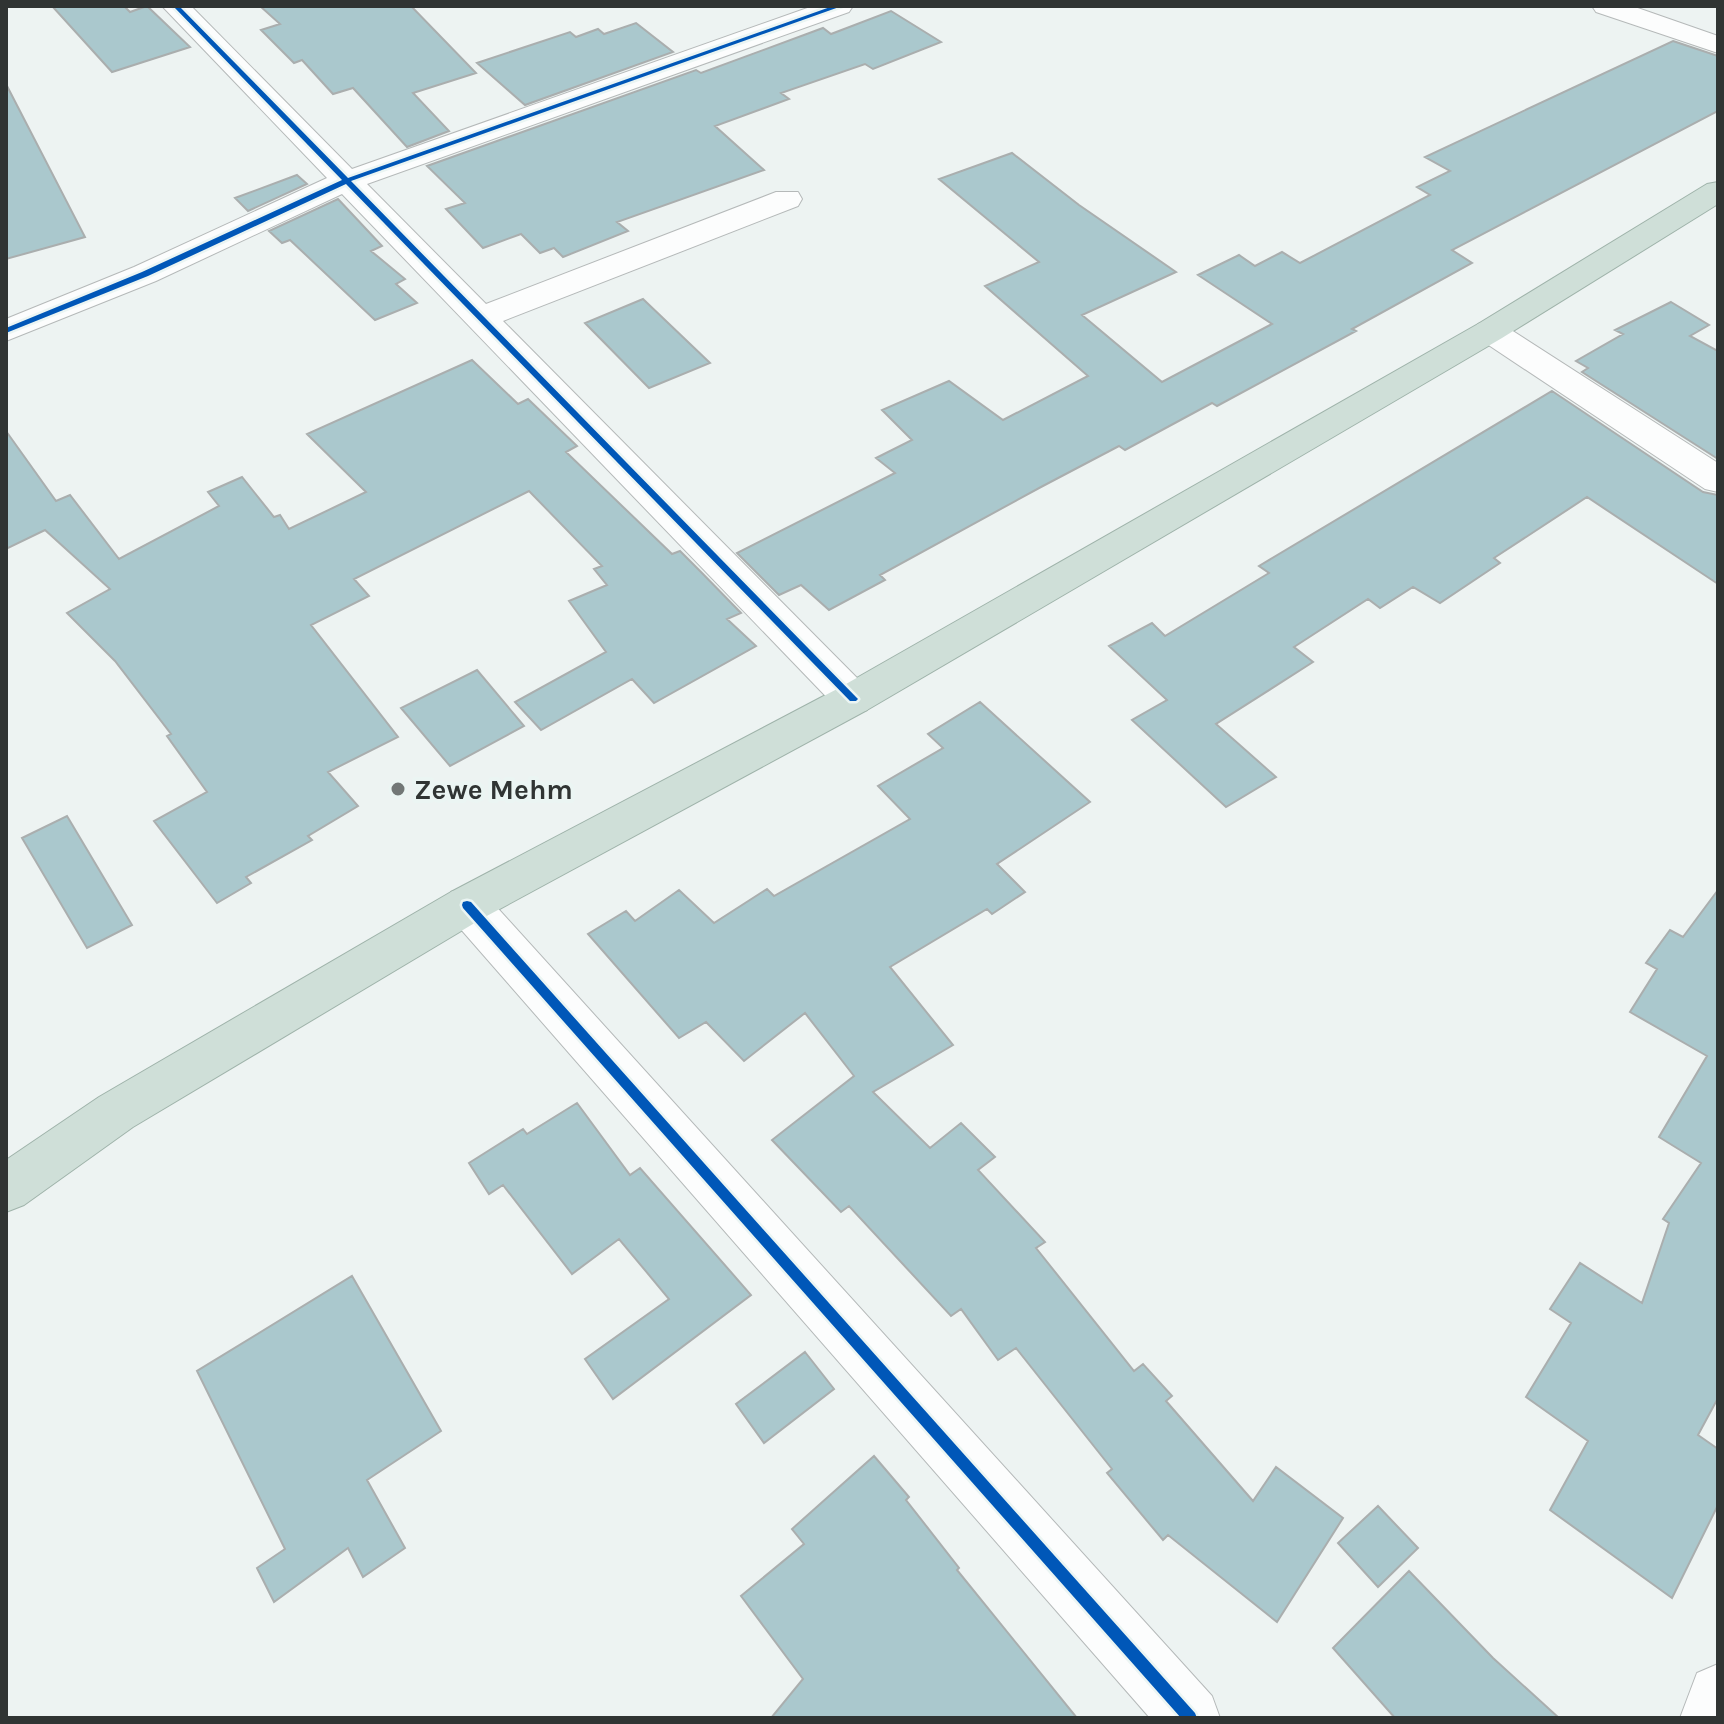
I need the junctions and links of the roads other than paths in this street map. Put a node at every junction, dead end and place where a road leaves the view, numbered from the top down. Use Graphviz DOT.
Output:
graph roads {
  1 [pos="176,6"];
  2 [pos="839,6"];
  3 [pos="1606,6"];
  4 [pos="1718,45"];
  5 [pos="346,181"];
  6 [pos="1718,191"];
  7 [pos="787,199"];
  8 [pos="480,318"];
  9 [pos="6,331"];
  10 [pos="1490,331"];
  11 [pos="1718,480"];
  12 [pos="853,699"];
  13 [pos="467,905"];
  14 [pos="6,1189"];
  15 [pos="1718,1694"];
  16 [pos="1190,1718"];
  17 [pos="1710,1718"];
  1 -- 5 [label="street"];
  2 -- 5 [label="street"];
  3 -- 4 [label="street"];
  5 -- 8 [label="street"];
  5 -- 9 [label="street"];
  6 -- 10 [label="highway"];
  7 -- 8 [label="street"];
  8 -- 12 [label="street"];
  10 -- 11 [label="street"];
  10 -- 12 [label="highway"];
  12 -- 13 [label="highway"];
  13 -- 14 [label="highway"];
  13 -- 16 [label="street"];
  15 -- 17 [label="street"];
}
